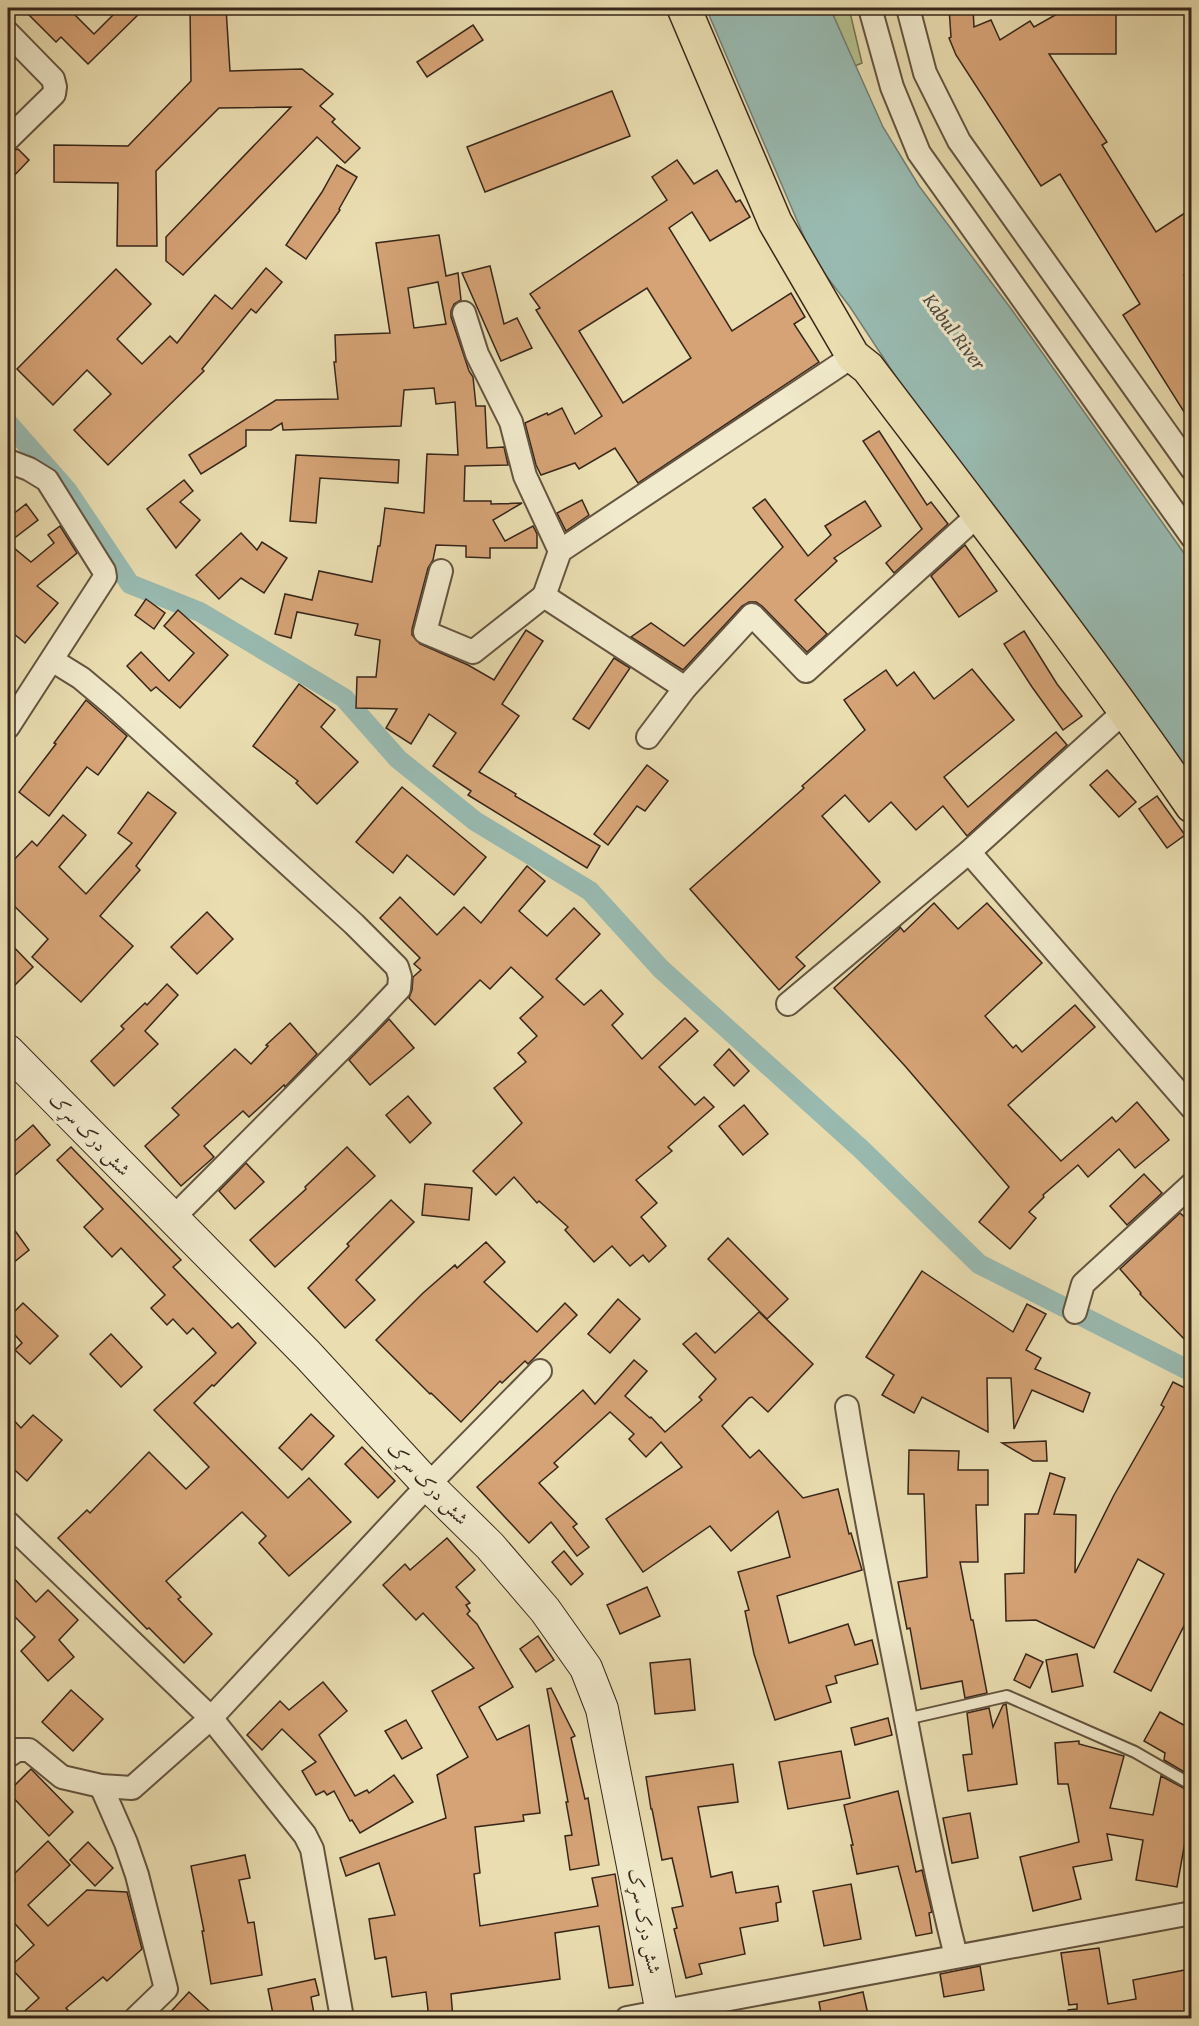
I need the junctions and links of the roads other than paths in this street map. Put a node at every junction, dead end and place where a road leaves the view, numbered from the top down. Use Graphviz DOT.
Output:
graph roads {
  1 [pos="684,8"];
  2 [pos="870,8"];
  3 [pos="908,8"];
  4 [pos="8,33"];
  5 [pos="8,139"];
  6 [pos="464,313"];
  7 [pos="853,356"];
  8 [pos="8,461"];
  9 [pos="1191,469"];
  10 [pos="979,514"];
  11 [pos="1185,524"];
  12 [pos="560,551"];
  13 [pos="441,571"];
  14 [pos="544,596"];
  15 [pos="52,660"];
  16 [pos="685,688"];
  17 [pos="1126,710"];
  18 [pos="8,727"];
  19 [pos="648,737"];
  20 [pos="1191,806"];
  21 [pos="969,852"];
  22 [pos="788,1004"];
  23 [pos="8,1051"];
  24 [pos="1191,1108"];
  25 [pos="1191,1184"];
  26 [pos="172,1219"];
  27 [pos="1075,1312"];
  28 [pos="540,1371"];
  29 [pos="847,1407"];
  30 [pos="428,1485"];
  31 [pos="8,1523"];
  32 [pos="211,1718"];
  33 [pos="906,1719"];
  34 [pos="8,1756"];
  35 [pos="1191,1785"];
  36 [pos="101,1786"];
  37 [pos="1191,1913"];
  38 [pos="956,1956"];
  39 [pos="663,2015"];
  40 [pos="136,2019"];
  41 [pos="342,2019"];
  42 [pos="627,2019"];
  1 -- 7 [label="main road"];
  2 -- 11 [label="street"];
  3 -- 9 [label="street"];
  4 -- 5 [label="street"];
  6 -- 12 [label="street"];
  7 -- 10 [label="main road"];
  7 -- 12 [label="street"];
  8 -- 15 [label="street"];
  10 -- 16 [label="street"];
  10 -- 17 [label="main road"];
  12 -- 14 [label="street"];
  13 -- 14 [label="street"];
  14 -- 16 [label="street"];
  15 -- 18 [label="street"];
  15 -- 26 [label="street"];
  16 -- 19 [label="street"];
  17 -- 20 [label="main road"];
  17 -- 21 [label="street"];
  21 -- 22 [label="street"];
  21 -- 24 [label="street"];
  23 -- 26 [label="main road, شش درک سړک"];
  25 -- 27 [label="street"];
  26 -- 30 [label="main road, شش درک سړک"];
  28 -- 30 [label="street"];
  29 -- 33 [label="street"];
  30 -- 32 [label="street"];
  30 -- 39 [label="main road, شش درک سړک"];
  31 -- 32 [label="street"];
  32 -- 36 [label="street"];
  32 -- 41 [label="street"];
  33 -- 35 [label="lane"];
  33 -- 38 [label="street"];
  34 -- 36 [label="street"];
  36 -- 40 [label="street"];
  37 -- 38 [label="street"];
  38 -- 39 [label="street"];
  39 -- 42 [label="street"];
}
